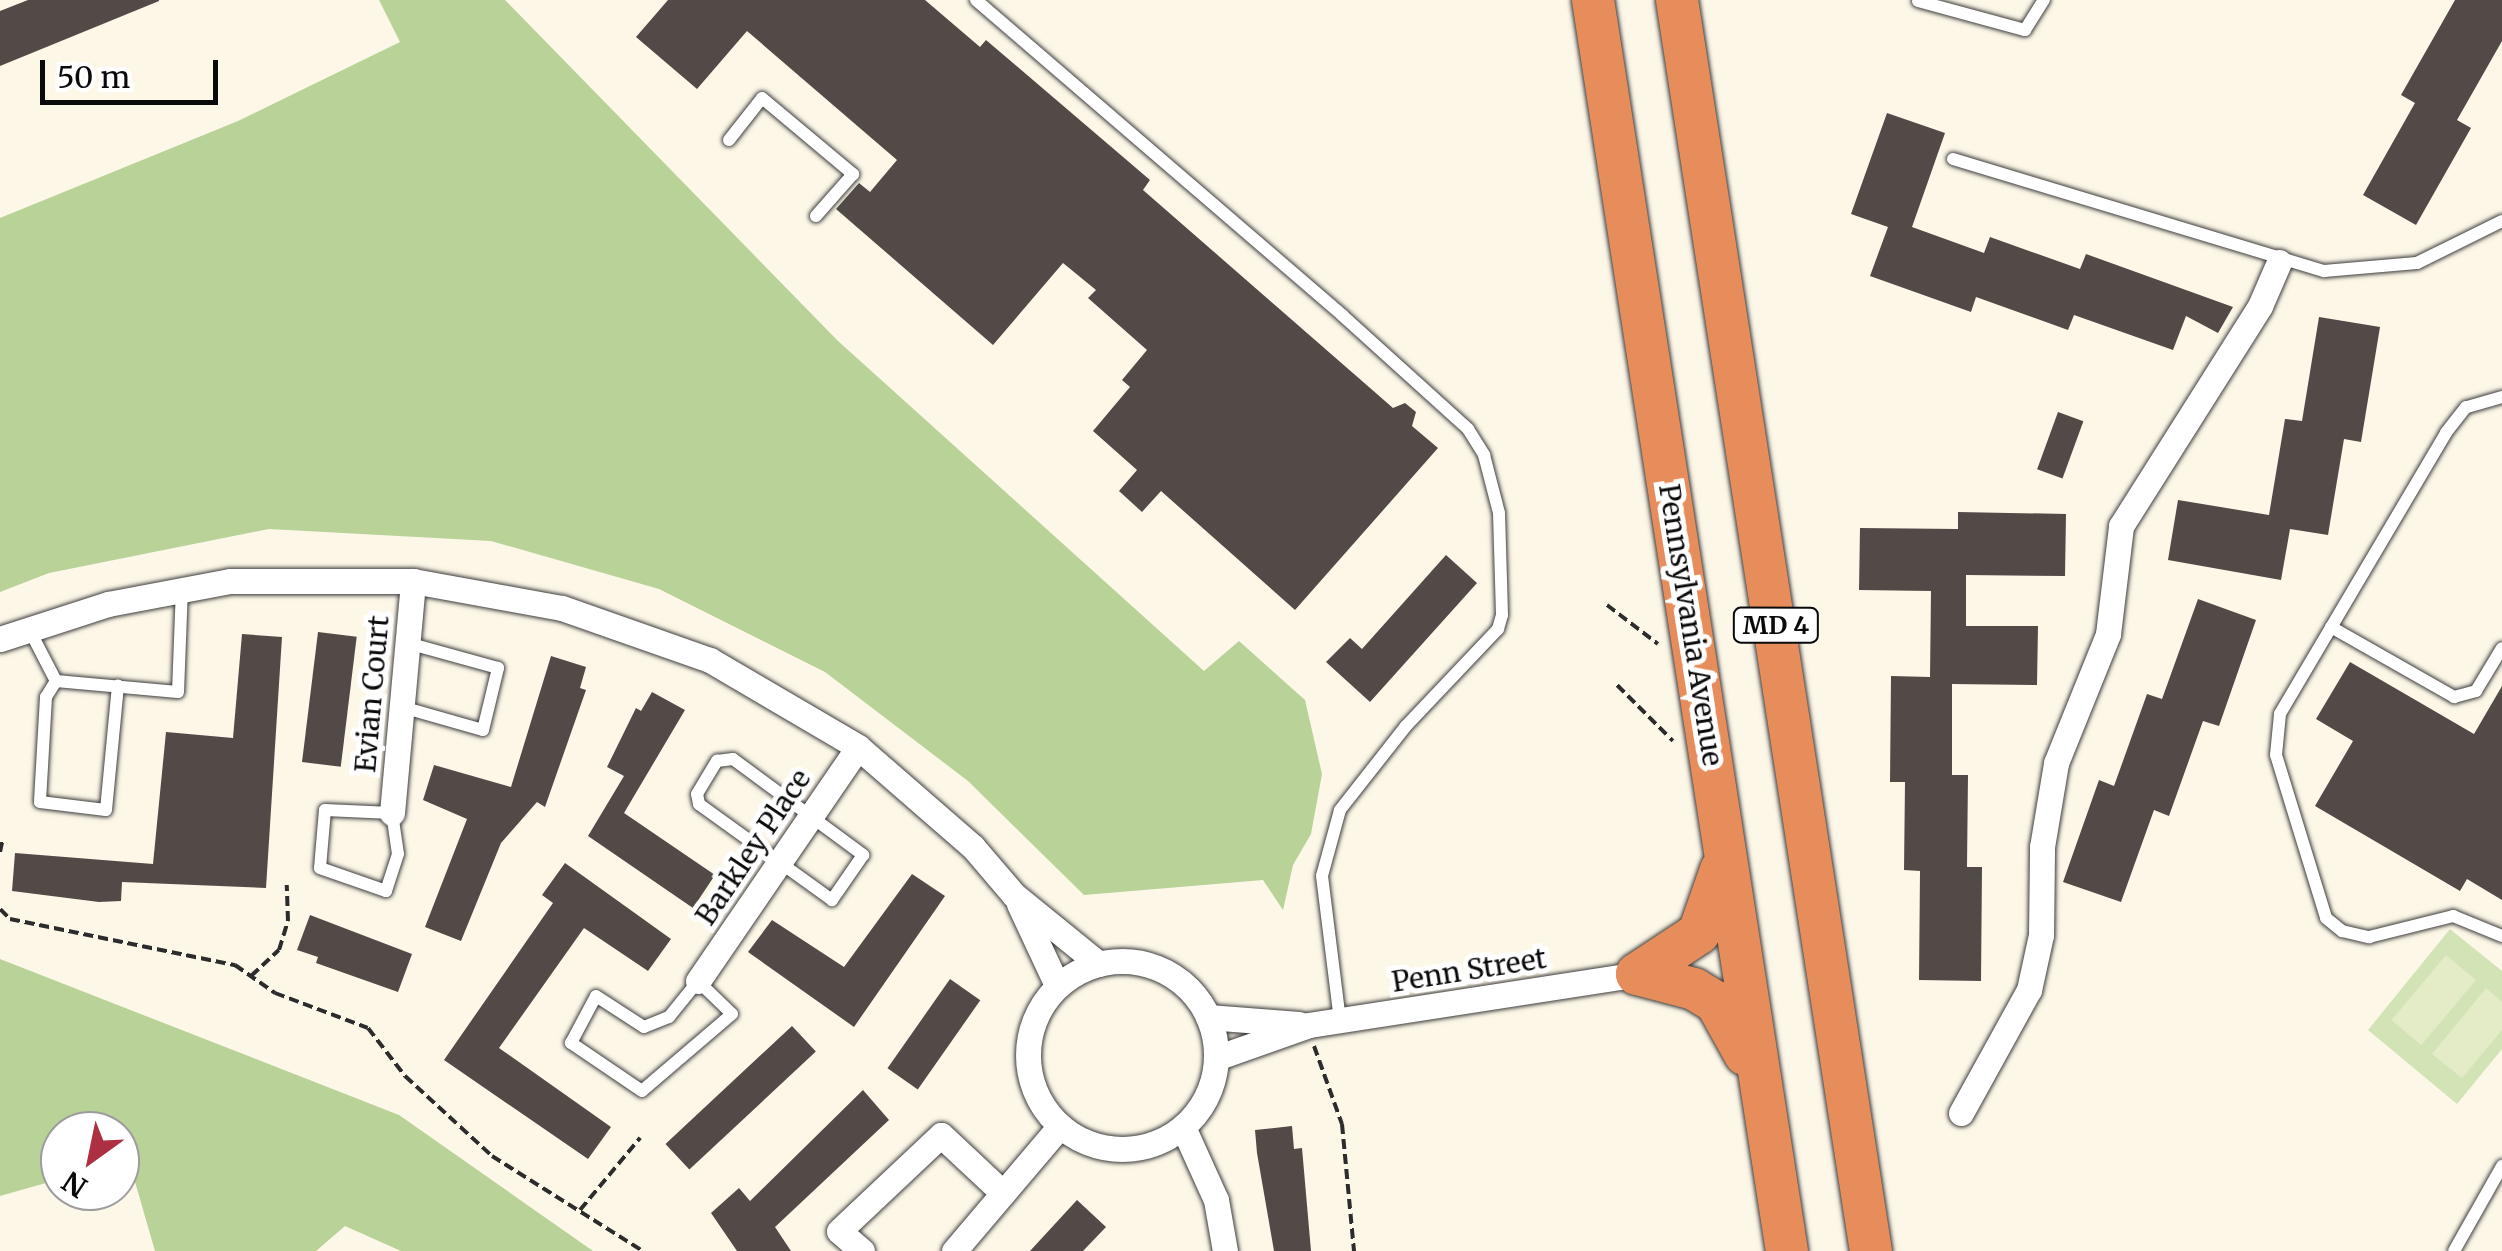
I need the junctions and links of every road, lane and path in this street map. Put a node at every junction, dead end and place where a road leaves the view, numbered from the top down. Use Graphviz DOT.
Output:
graph roads {
  1 [pos="976,0"];
  2 [pos="1593,0"];
  3 [pos="1677,0"];
  4 [pos="2044,0"];
  5 [pos="1918,1"];
  6 [pos="729,140"];
  7 [pos="1953,158"];
  8 [pos="816,216"];
  9 [pos="2502,221"];
  10 [pos="2279,262"];
  11 [pos="2502,397"];
  12 [pos="413,580"];
  13 [pos="182,588"];
  14 [pos="1607,605"];
  15 [pos="2332,627"];
  16 [pos="30,629"];
  17 [pos="0,639"];
  18 [pos="407,642"];
  19 [pos="1662,647"];
  20 [pos="2502,648"];
  21 [pos="56,680"];
  22 [pos="1617,685"];
  23 [pos="118,686"];
  24 [pos="399,706"];
  25 [pos="1676,745"];
  26 [pos="858,747"];
  27 [pos="392,813"];
  28 [pos="810,817"];
  29 [pos="3,838"];
  30 [pos="1726,850"];
  31 [pos="0,852"];
  32 [pos="781,859"];
  33 [pos="286,885"];
  34 [pos="1014,895"];
  35 [pos="0,909"];
  36 [pos="2502,936"];
  37 [pos="1099,964"];
  38 [pos="1637,974"];
  39 [pos="250,976"];
  40 [pos="698,981"];
  41 [pos="1057,985"];
  42 [pos="1208,1017"];
  43 [pos="1340,1020"];
  44 [pos="1310,1025"];
  45 [pos="1216,1058"];
  46 [pos="1762,1094"];
  47 [pos="1961,1114"];
  48 [pos="1060,1126"];
  49 [pos="1183,1127"];
  50 [pos="640,1138"];
  51 [pos="2502,1166"];
  52 [pos="1003,1193"];
  53 [pos="580,1210"];
  54 [pos="643,1251"];
  55 [pos="862,1251"];
  56 [pos="954,1251"];
  57 [pos="1225,1251"];
  58 [pos="1354,1251"];
  59 [pos="1787,1251"];
  60 [pos="1871,1251"];
  61 [pos="2454,1251"];
  1 -- 43 [label="lane"];
  2 -- 30 [label="highway, Pennsylvania Avenue / MD 4"];
  3 -- 60 [label="highway, MD 4"];
  4 -- 5 [label="lane"];
  6 -- 8 [label="lane"];
  7 -- 10 [label="lane"];
  9 -- 10 [label="lane"];
  10 -- 47 [label="street"];
  11 -- 15 [label="lane"];
  12 -- 13 [label="street"];
  12 -- 18 [label="street, Evian Court"];
  12 -- 26 [label="street"];
  13 -- 16 [label="street"];
  13 -- 23 [label="lane"];
  14 -- 19 [label="path"];
  15 -- 20 [label="lane"];
  15 -- 36 [label="lane"];
  16 -- 17 [label="street"];
  16 -- 21 [label="lane"];
  18 -- 24 [label="street, Evian Court"];
  18 -- 24 [label="lane"];
  21 -- 23 [label="lane"];
  21 -- 23 [label="lane"];
  22 -- 25 [label="path"];
  24 -- 27 [label="street, Evian Court"];
  26 -- 28 [label="street, Barkley Place"];
  26 -- 34 [label="street"];
  27 -- 27 [label="lane"];
  28 -- 32 [label="street, Barkley Place"];
  28 -- 32 [label="lane"];
  28 -- 32 [label="lane"];
  29 -- 31 [label="path"];
  30 -- 38 [label="highway"];
  30 -- 46 [label="highway, Pennsylvania Avenue / MD 4"];
  32 -- 40 [label="street, Barkley Place"];
  33 -- 39 [label="path"];
  34 -- 37 [label="street"];
  34 -- 41 [label="street"];
  35 -- 39 [label="path"];
  37 -- 41 [label="street"];
  37 -- 42 [label="street"];
  38 -- 43 [label="street, Penn Street"];
  38 -- 46 [label="highway"];
  39 -- 53 [label="path"];
  40 -- 40 [label="lane"];
  41 -- 48 [label="street"];
  42 -- 44 [label="street, Penn Street"];
  42 -- 45 [label="street"];
  43 -- 44 [label="street, Penn Street"];
  44 -- 45 [label="street, Penn Street"];
  44 -- 58 [label="path"];
  45 -- 49 [label="street"];
  46 -- 59 [label="highway, Pennsylvania Avenue / MD 4"];
  48 -- 49 [label="street"];
  48 -- 52 [label="street"];
  49 -- 57 [label="street"];
  50 -- 53 [label="path"];
  51 -- 61 [label="lane"];
  52 -- 55 [label="street"];
  52 -- 56 [label="street"];
  53 -- 54 [label="path"];
}
